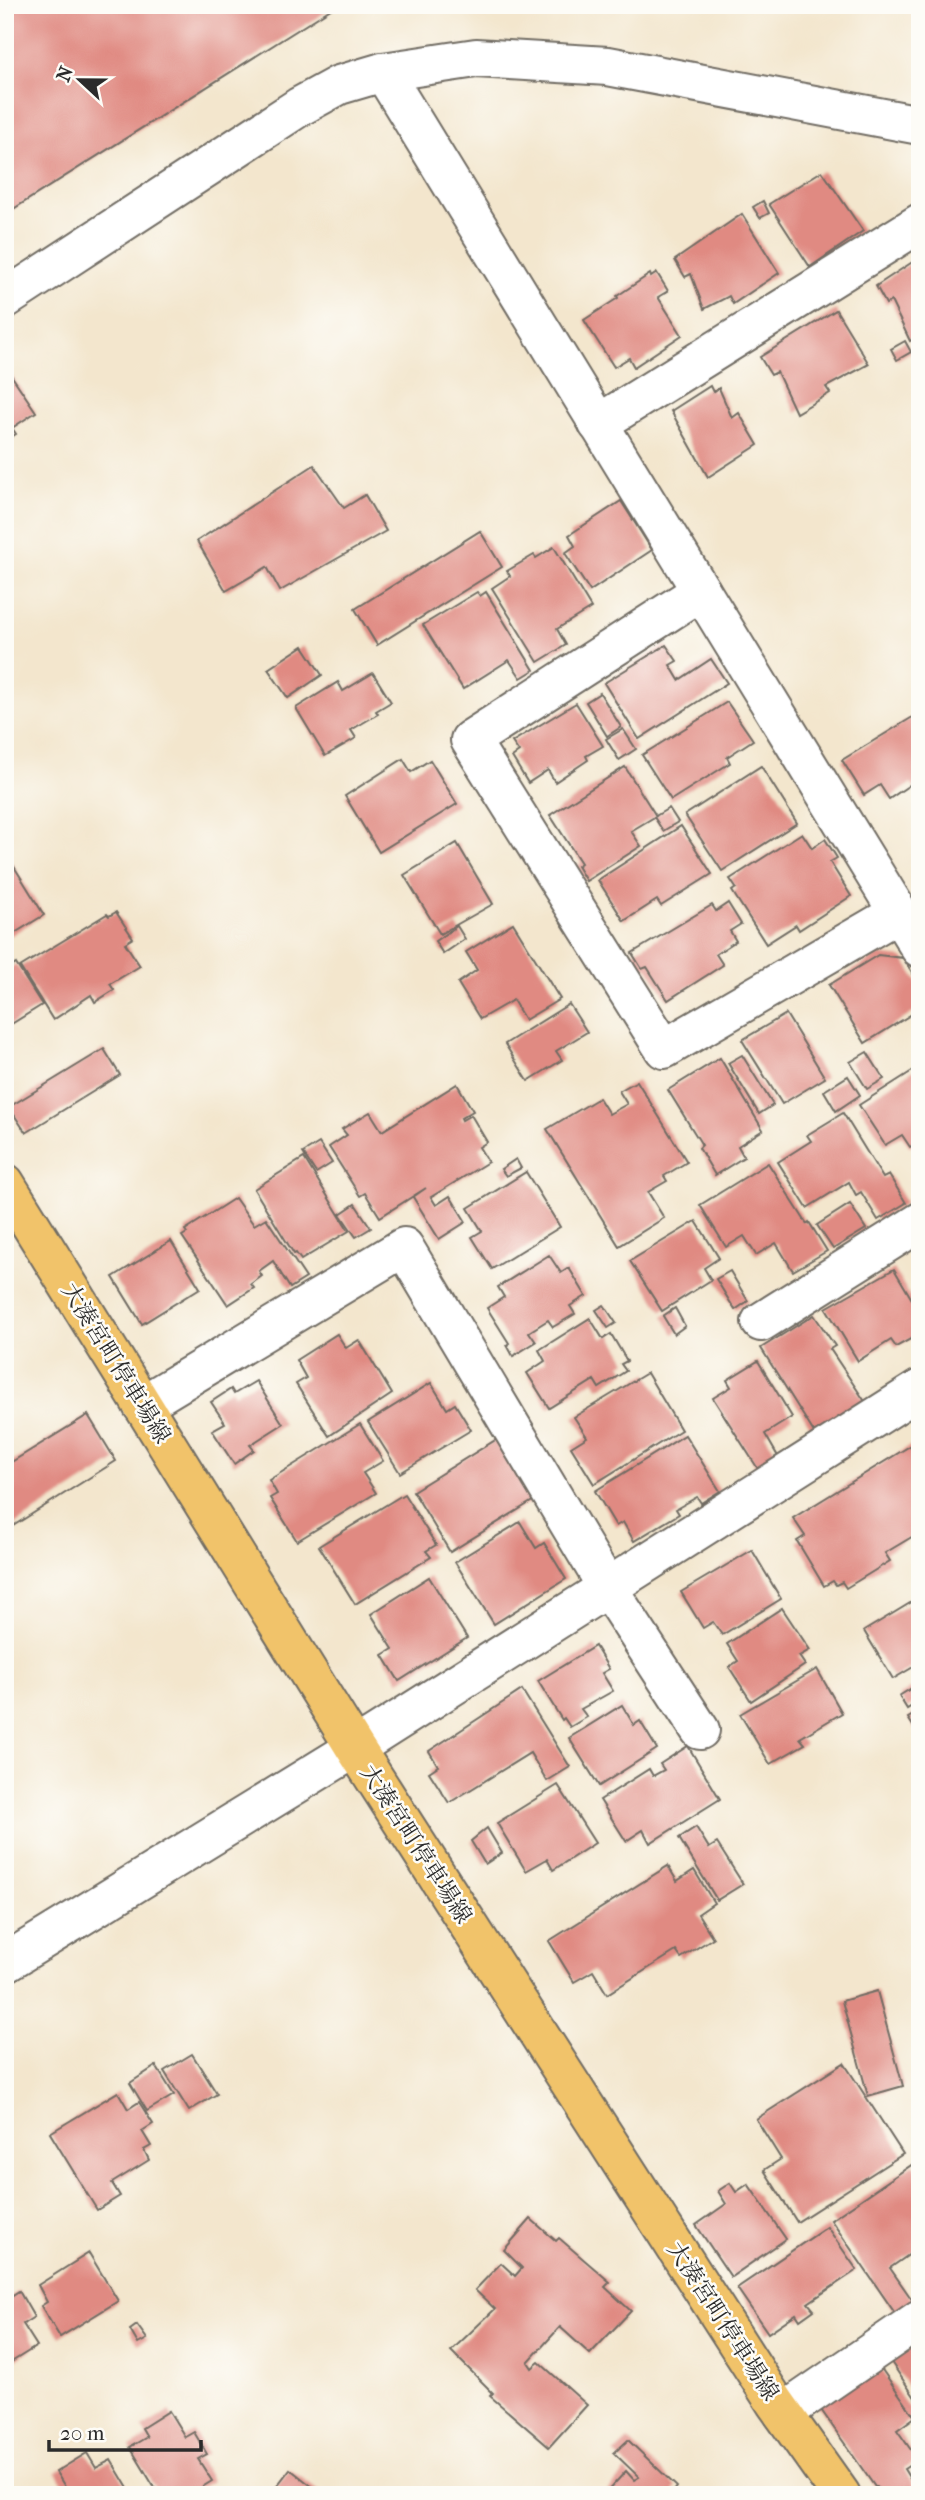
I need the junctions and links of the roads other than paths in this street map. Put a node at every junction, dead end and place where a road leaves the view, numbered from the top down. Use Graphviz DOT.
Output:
graph roads {
  1 [pos="383,72"];
  2 [pos="920,125"];
  3 [pos="920,223"];
  4 [pos="5,299"];
  5 [pos="598,424"];
  6 [pos="701,591"];
  7 [pos="898,913"];
  8 [pos="920,948"];
  9 [pos="5,1183"];
  10 [pos="920,1222"];
  11 [pos="761,1322"];
  12 [pos="920,1389"];
  13 [pos="142,1405"];
  14 [pos="607,1587"];
  15 [pos="700,1730"];
  16 [pos="355,1748"];
  17 [pos="5,1964"];
  18 [pos="920,2319"];
  19 [pos="783,2413"];
  20 [pos="841,2495"];
  1 -- 2 [label="street"];
  1 -- 4 [label="street"];
  1 -- 5 [label="street"];
  3 -- 5 [label="street"];
  5 -- 6 [label="street"];
  6 -- 7 [label="street"];
  6 -- 7 [label="street"];
  7 -- 8 [label="street"];
  9 -- 13 [label="main road, 大湊宮町停車場線"];
  10 -- 11 [label="street"];
  12 -- 14 [label="street"];
  13 -- 14 [label="street"];
  13 -- 16 [label="main road, 大湊宮町停車場線"];
  14 -- 15 [label="street"];
  14 -- 16 [label="street"];
  16 -- 17 [label="street"];
  16 -- 19 [label="main road, 大湊宮町停車場線"];
  18 -- 19 [label="street"];
  19 -- 20 [label="main road, 大湊宮町停車場線"];
}
